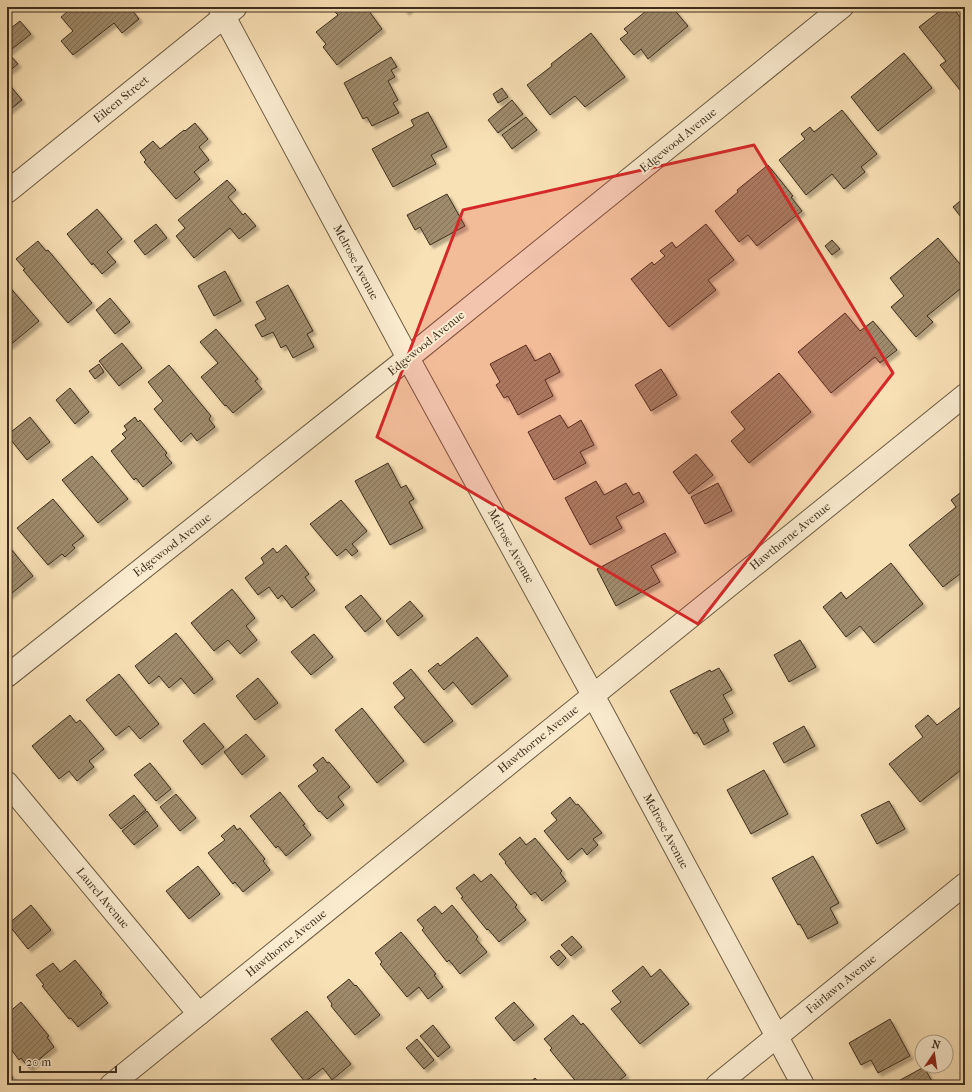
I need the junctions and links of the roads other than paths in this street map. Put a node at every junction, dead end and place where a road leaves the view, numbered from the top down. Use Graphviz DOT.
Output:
graph roads {
  1 [pos="842,7"];
  2 [pos="226,10"];
  3 [pos="7,192"];
  4 [pos="408,358"];
  5 [pos="965,395"];
  6 [pos="7,676"];
  7 [pos="593,695"];
  8 [pos="7,783"];
  9 [pos="965,884"];
  10 [pos="199,1014"];
  11 [pos="777,1036"];
  12 [pos="111,1085"];
  13 [pos="717,1085"];
  14 [pos="803,1085"];
  1 -- 4 [label="street, Edgewood Avenue"];
  2 -- 3 [label="street, Eileen Street"];
  2 -- 4 [label="street, Melrose Avenue"];
  4 -- 6 [label="street, Edgewood Avenue"];
  4 -- 7 [label="street, Melrose Avenue"];
  5 -- 7 [label="street, Hawthorne Avenue"];
  7 -- 10 [label="street, Hawthorne Avenue"];
  7 -- 11 [label="street, Melrose Avenue"];
  8 -- 10 [label="street, Laurel Avenue"];
  9 -- 11 [label="street, Fairlawn Avenue"];
  10 -- 12 [label="street, Hawthorne Avenue"];
  11 -- 13 [label="street, Fairlawn Avenue"];
  11 -- 14 [label="street, Melrose Avenue"];
}
